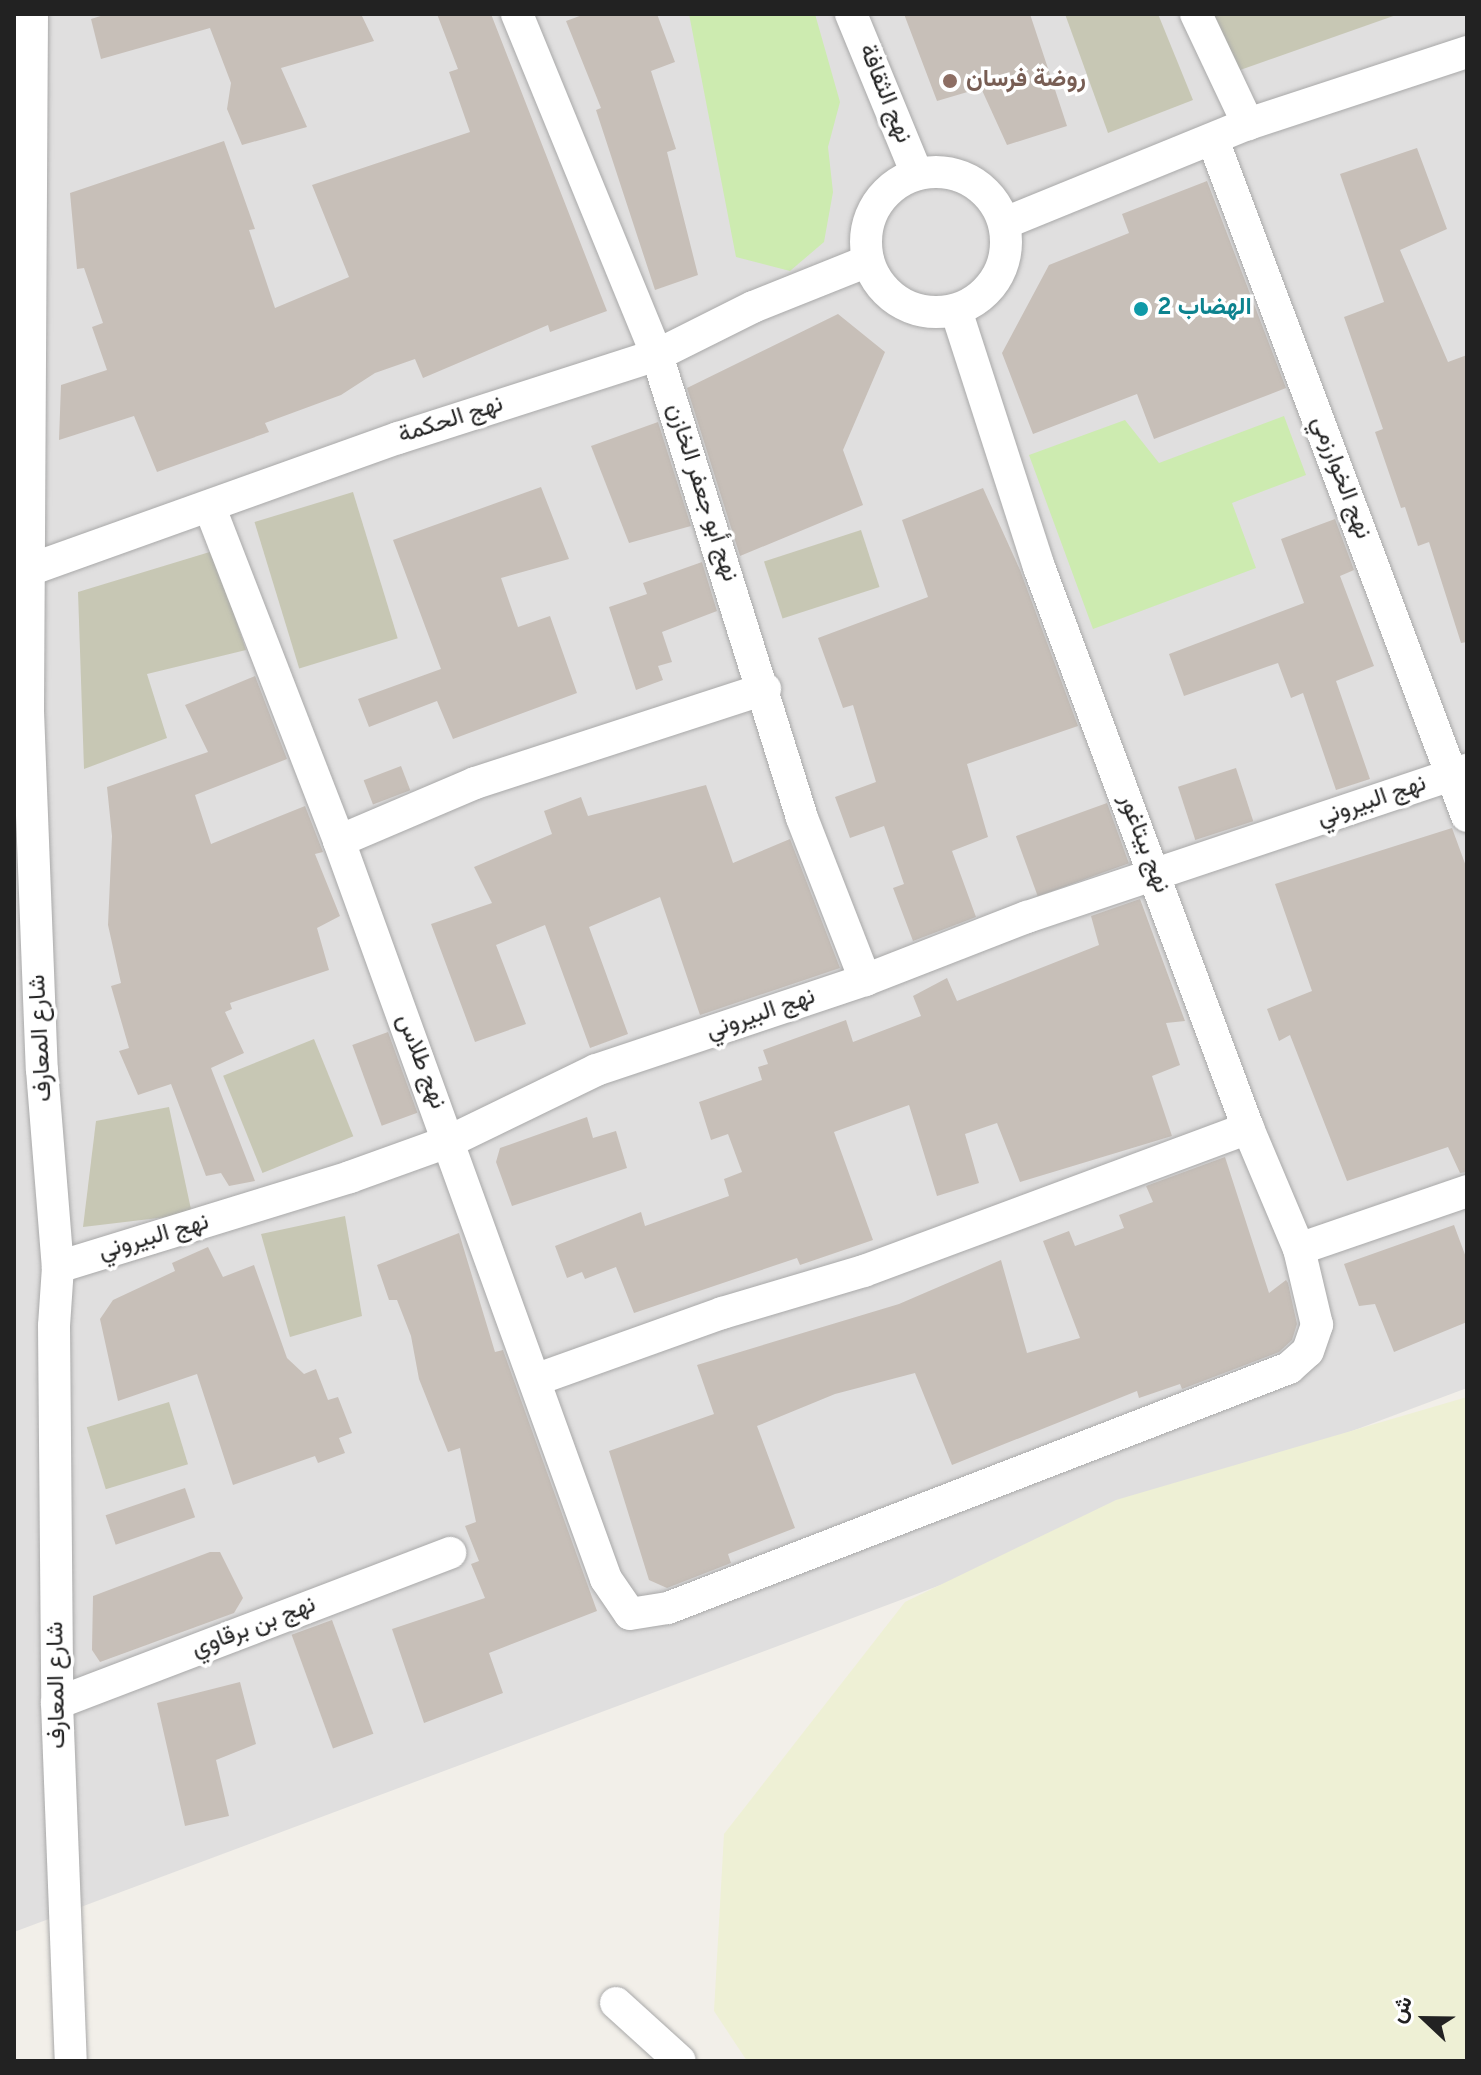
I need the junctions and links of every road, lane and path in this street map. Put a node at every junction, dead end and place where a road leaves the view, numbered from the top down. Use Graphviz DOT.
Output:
graph roads {
  1 [pos="32,14"];
  2 [pos="517,14"];
  3 [pos="851,14"];
  4 [pos="1196,14"];
  5 [pos="1467,52"];
  6 [pos="1248,124"];
  7 [pos="1213,140"];
  8 [pos="917,174"];
  9 [pos="1005,223"];
  10 [pos="868,261"];
  11 [pos="956,310"];
  12 [pos="657,355"];
  13 [pos="210,508"];
  14 [pos="29,570"];
  15 [pos="765,689"];
  16 [pos="1460,772"];
  17 [pos="1467,816"];
  18 [pos="339,841"];
  19 [pos="1156,876"];
  20 [pos="865,980"];
  21 [pos="1248,1128"];
  22 [pos="450,1141"];
  23 [pos="1467,1191"];
  24 [pos="1299,1249"];
  25 [pos="58,1267"];
  26 [pos="535,1380"];
  27 [pos="450,1553"];
  28 [pos="630,1614"];
  29 [pos="57,1703"];
  30 [pos="616,2003"];
  31 [pos="71,2061"];
  32 [pos="680,2061"];
  1 -- 14 [label="street, شارع المعارف"];
  2 -- 12 [label="street, نهج أبو جعفر الخازن"];
  3 -- 8 [label="street, نهج الثقافة"];
  4 -- 6 [label="street"];
  5 -- 6 [label="street"];
  6 -- 7 [label="street"];
  7 -- 9 [label="street"];
  7 -- 16 [label="street, نهج الخوارزمي"];
  8 -- 9 [label="street"];
  8 -- 10 [label="street"];
  9 -- 11 [label="street"];
  10 -- 11 [label="street"];
  10 -- 12 [label="street, نهج الحكمة"];
  11 -- 19 [label="street, نهج بيتاغور"];
  12 -- 13 [label="street, نهج الحكمة"];
  12 -- 15 [label="street, نهج أبو جعفر الخازن"];
  13 -- 14 [label="street, نهج الحكمة"];
  13 -- 18 [label="street, نهج طلاس"];
  14 -- 25 [label="street, شارع المعارف"];
  15 -- 18 [label="street"];
  15 -- 20 [label="street, نهج أبو جعفر الخازن"];
  16 -- 17 [label="street, نهج الخوارزمي"];
  16 -- 19 [label="street, نهج البيروني"];
  18 -- 22 [label="street, نهج طلاس"];
  19 -- 20 [label="street, نهج البيروني"];
  19 -- 21 [label="street, نهج بيتاغور"];
  20 -- 22 [label="street, نهج البيروني"];
  21 -- 24 [label="street, نهج بيتاغور"];
  21 -- 26 [label="street"];
  22 -- 25 [label="street, نهج البيروني"];
  22 -- 26 [label="street, نهج طلاس"];
  23 -- 24 [label="street"];
  24 -- 28 [label="street, نهج بيتاغور"];
  25 -- 29 [label="street, شارع المعارف"];
  26 -- 28 [label="street, نهج طلاس"];
  27 -- 29 [label="street, نهج بن برقاوي"];
  29 -- 31 [label="street, شارع المعارف"];
  30 -- 32 [label="street"];
}
